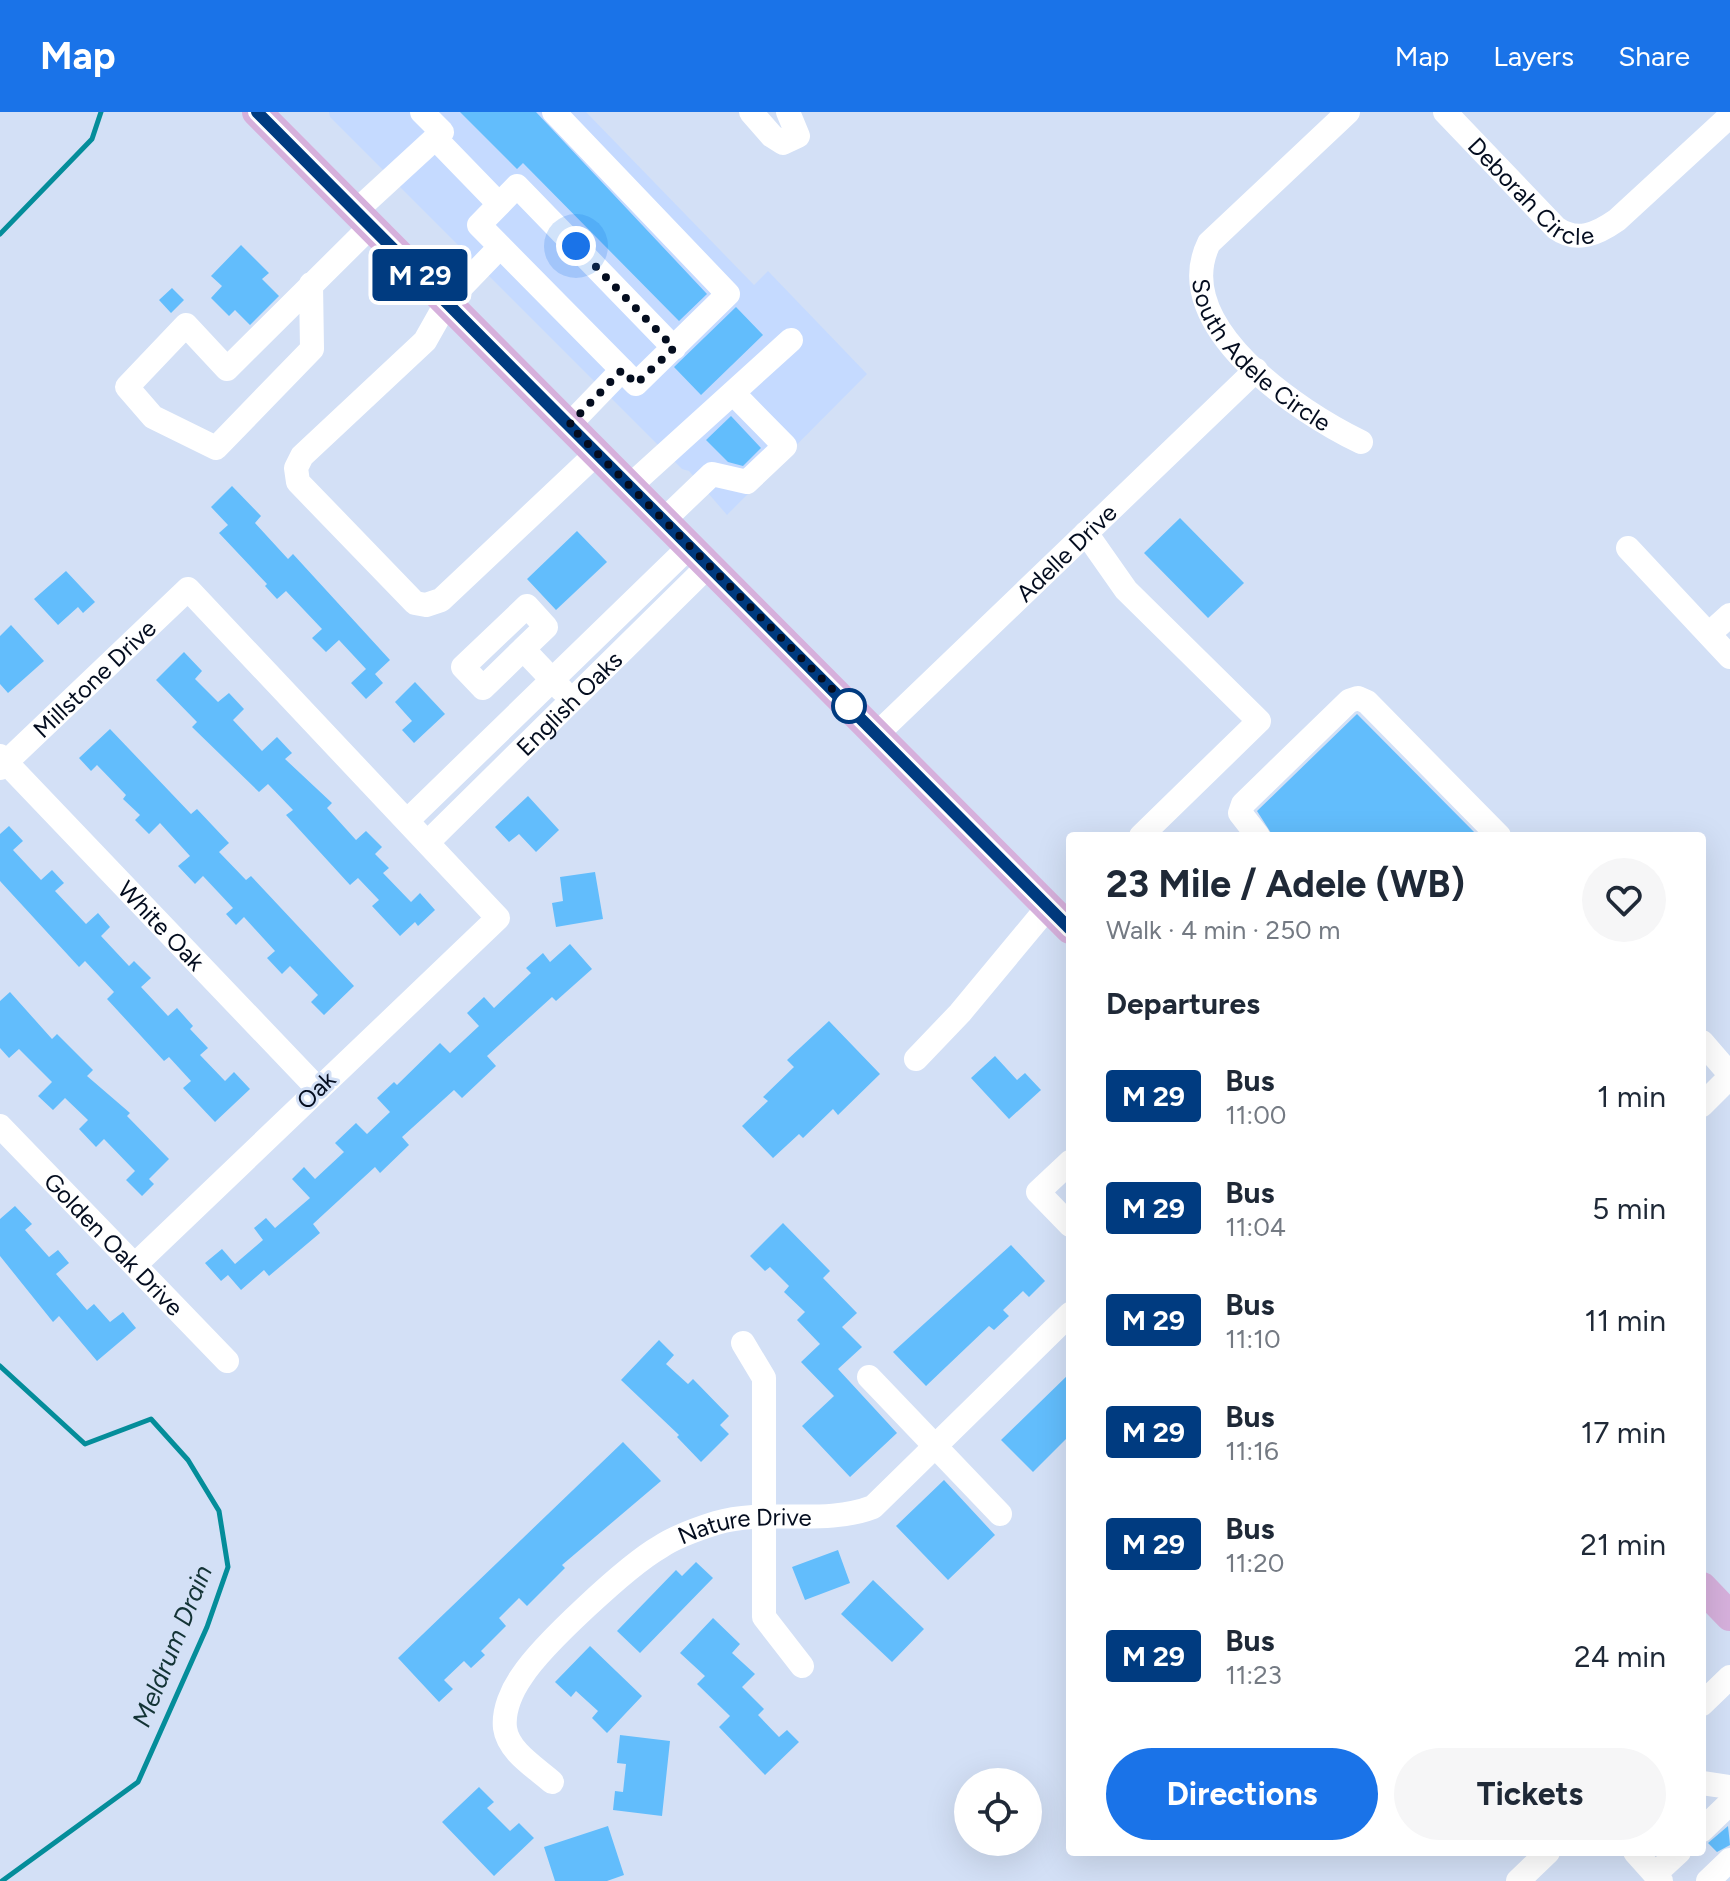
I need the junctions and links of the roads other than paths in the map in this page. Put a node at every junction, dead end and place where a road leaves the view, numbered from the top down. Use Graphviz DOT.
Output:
graph roads {
  1 [pos="257,112"];
  2 [pos="422,112"];
  3 [pos="554,112"];
  4 [pos="751,112"];
  5 [pos="788,112"];
  6 [pos="1348,112"];
  7 [pos="1445,112"];
  8 [pos="1730,116"];
  9 [pos="436,139"];
  10 [pos="499,204"];
  11 [pos="363,218"];
  12 [pos="500,247"];
  13 [pos="311,284"];
  14 [pos="447,302"];
  15 [pos="791,340"];
  16 [pos="674,348"];
  17 [pos="622,370"];
  18 [pos="1256,370"];
  19 [pos="734,394"];
  20 [pos="569,425"];
  21 [pos="1361,442"];
  22 [pos="597,453"];
  23 [pos="630,486"];
  24 [pos="664,520"];
  25 [pos="1086,533"];
  26 [pos="1628,548"];
  27 [pos="699,556"];
  28 [pos="1730,615"];
  29 [pos="1709,634"];
  30 [pos="523,649"];
  31 [pos="1730,657"];
  32 [pos="552,680"];
  33 [pos="572,699"];
  34 [pos="877,734"];
  35 [pos="2,762"];
  36 [pos="408,820"];
  37 [pos="1145,832"];
  38 [pos="1255,832"];
  39 [pos="1495,832"];
  40 [pos="428,842"];
  41 [pos="1062,914"];
  42 [pos="1706,1047"];
  43 [pos="916,1059"];
  44 [pos="318,1089"];
  45 [pos="1706,1101"];
  46 [pos="0,1126"];
  47 [pos="1066,1166"];
  48 [pos="1066,1221"];
  49 [pos="136,1264"];
  50 [pos="1066,1318"];
  51 [pos="743,1343"];
  52 [pos="227,1361"];
  53 [pos="869,1377"];
  54 [pos="936,1447"];
  55 [pos="763,1514"];
  56 [pos="1000,1514"];
  57 [pos="1706,1591"];
  58 [pos="1730,1616"];
  59 [pos="802,1666"];
  60 [pos="1730,1677"];
  61 [pos="1706,1700"];
  62 [pos="552,1782"];
  63 [pos="1706,1784"];
  64 [pos="1730,1787"];
  65 [pos="1730,1803"];
  66 [pos="1706,1826"];
  67 [pos="1544,1856"];
  68 [pos="1639,1856"];
  69 [pos="1676,1856"];
  70 [pos="1730,1860"];
  71 [pos="1658,1878"];
  72 [pos="1518,1881"];
  73 [pos="1708,1881"];
  1 -- 11 [label="main road"];
  2 -- 9 [label="street"];
  3 -- 16 [label="street"];
  4 -- 5 [label="street"];
  6 -- 18 [label="street, South Adele Circle"];
  7 -- 8 [label="street, Deborah Circle"];
  9 -- 10 [label="street"];
  9 -- 11 [label="street"];
  10 -- 12 [label="street"];
  10 -- 16 [label="street"];
  11 -- 13 [label="street"];
  11 -- 14 [label="main road"];
  12 -- 14 [label="street"];
  12 -- 17 [label="street"];
  13 -- 13 [label="street"];
  14 -- 20 [label="main road"];
  14 -- 22 [label="street"];
  15 -- 19 [label="street"];
  16 -- 17 [label="street"];
  17 -- 20 [label="street"];
  18 -- 21 [label="street, South Adele Circle"];
  18 -- 25 [label="street, Adelle Drive"];
  19 -- 23 [label="street"];
  19 -- 24 [label="street"];
  20 -- 22 [label="main road"];
  22 -- 23 [label="main road"];
  23 -- 24 [label="main road"];
  24 -- 27 [label="main road"];
  25 -- 34 [label="street, Adelle Drive"];
  25 -- 37 [label="street"];
  26 -- 29 [label="street"];
  27 -- 32 [label="street, English Oaks"];
  27 -- 33 [label="street, English Oaks"];
  27 -- 34 [label="main road"];
  28 -- 29 [label="street"];
  29 -- 31 [label="street"];
  30 -- 32 [label="street"];
  32 -- 33 [label="street"];
  32 -- 36 [label="street, English Oaks"];
  33 -- 40 [label="street, English Oaks"];
  34 -- 41 [label="main road"];
  35 -- 36 [label="street, Millstone Drive"];
  35 -- 44 [label="street, White Oak"];
  36 -- 40 [label="street"];
  38 -- 39 [label="street"];
  40 -- 44 [label="street, Oak"];
  41 -- 43 [label="street"];
  42 -- 45 [label="street"];
  44 -- 49 [label="street, Oak"];
  46 -- 49 [label="street, Golden Oak Drive"];
  47 -- 48 [label="street"];
  49 -- 52 [label="street, Golden Oak Drive"];
  50 -- 54 [label="street, Nature Drive"];
  51 -- 55 [label="street"];
  53 -- 54 [label="street"];
  54 -- 55 [label="street, Nature Drive"];
  54 -- 56 [label="street"];
  55 -- 59 [label="street"];
  55 -- 62 [label="street, Nature Drive"];
  57 -- 58 [label="main road"];
  60 -- 61 [label="street"];
  63 -- 64 [label="street"];
  65 -- 66 [label="street"];
  67 -- 72 [label="street"];
  68 -- 71 [label="street"];
  69 -- 71 [label="street"];
  70 -- 73 [label="street"];
}
